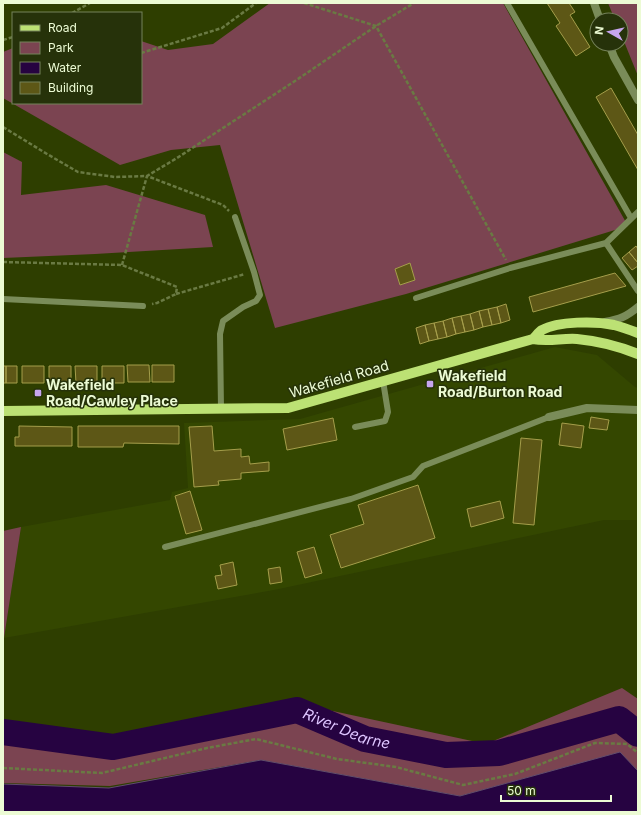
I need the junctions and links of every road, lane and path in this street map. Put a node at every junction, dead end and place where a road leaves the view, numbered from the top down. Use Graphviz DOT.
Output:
graph roads {
  1 [pos="90,3"];
  2 [pos="256,3"];
  3 [pos="304,3"];
  4 [pos="414,3"];
  5 [pos="507,3"];
  6 [pos="74,12"];
  7 [pos="376,26"];
  8 [pos="12,38"];
  9 [pos="3,40"];
  10 [pos="612,52"];
  11 [pos="142,53"];
  12 [pos="638,100"];
  13 [pos="3,126"];
  14 [pos="147,176"];
  15 [pos="638,212"];
  16 [pos="235,217"];
  17 [pos="631,218"];
  18 [pos="606,243"];
  19 [pos="3,262"];
  20 [pos="122,265"];
  21 [pos="510,268"];
  22 [pos="254,272"];
  23 [pos="638,291"];
  24 [pos="176,294"];
  25 [pos="416,298"];
  26 [pos="3,299"];
  27 [pos="143,306"];
  28 [pos="638,307"];
  29 [pos="601,324"];
  30 [pos="638,333"];
  31 [pos="533,339"];
  32 [pos="638,354"];
  33 [pos="383,381"];
  34 [pos="221,409"];
  35 [pos="3,410"];
  36 [pos="638,410"];
  37 [pos="548,417"];
  38 [pos="356,428"];
  39 [pos="165,547"];
  40 [pos="638,753"];
  41 [pos="3,768"];
  1 -- 6 [label="path"];
  2 -- 11 [label="path"];
  3 -- 7 [label="path"];
  4 -- 7 [label="path"];
  5 -- 17 [label="lane"];
  7 -- 14 [label="path"];
  7 -- 21 [label="path"];
  8 -- 9 [label="path"];
  10 -- 12 [label="street"];
  13 -- 14 [label="path"];
  14 -- 16 [label="path"];
  14 -- 20 [label="path"];
  15 -- 17 [label="lane"];
  16 -- 22 [label="lane"];
  17 -- 18 [label="lane"];
  18 -- 21 [label="lane"];
  18 -- 23 [label="lane"];
  19 -- 20 [label="path"];
  20 -- 24 [label="path"];
  21 -- 25 [label="lane"];
  22 -- 24 [label="path"];
  22 -- 34 [label="lane"];
  24 -- 27 [label="path"];
  26 -- 27 [label="lane"];
  28 -- 29 [label="street"];
  29 -- 30 [label="main road"];
  29 -- 31 [label="main road"];
  31 -- 32 [label="main road"];
  31 -- 33 [label="main road, Wakefield Road"];
  33 -- 34 [label="main road, Wakefield Road"];
  33 -- 38 [label="lane"];
  34 -- 35 [label="main road, Wakefield Road"];
  36 -- 37 [label="street"];
  37 -- 39 [label="lane"];
  40 -- 41 [label="path"];
}
